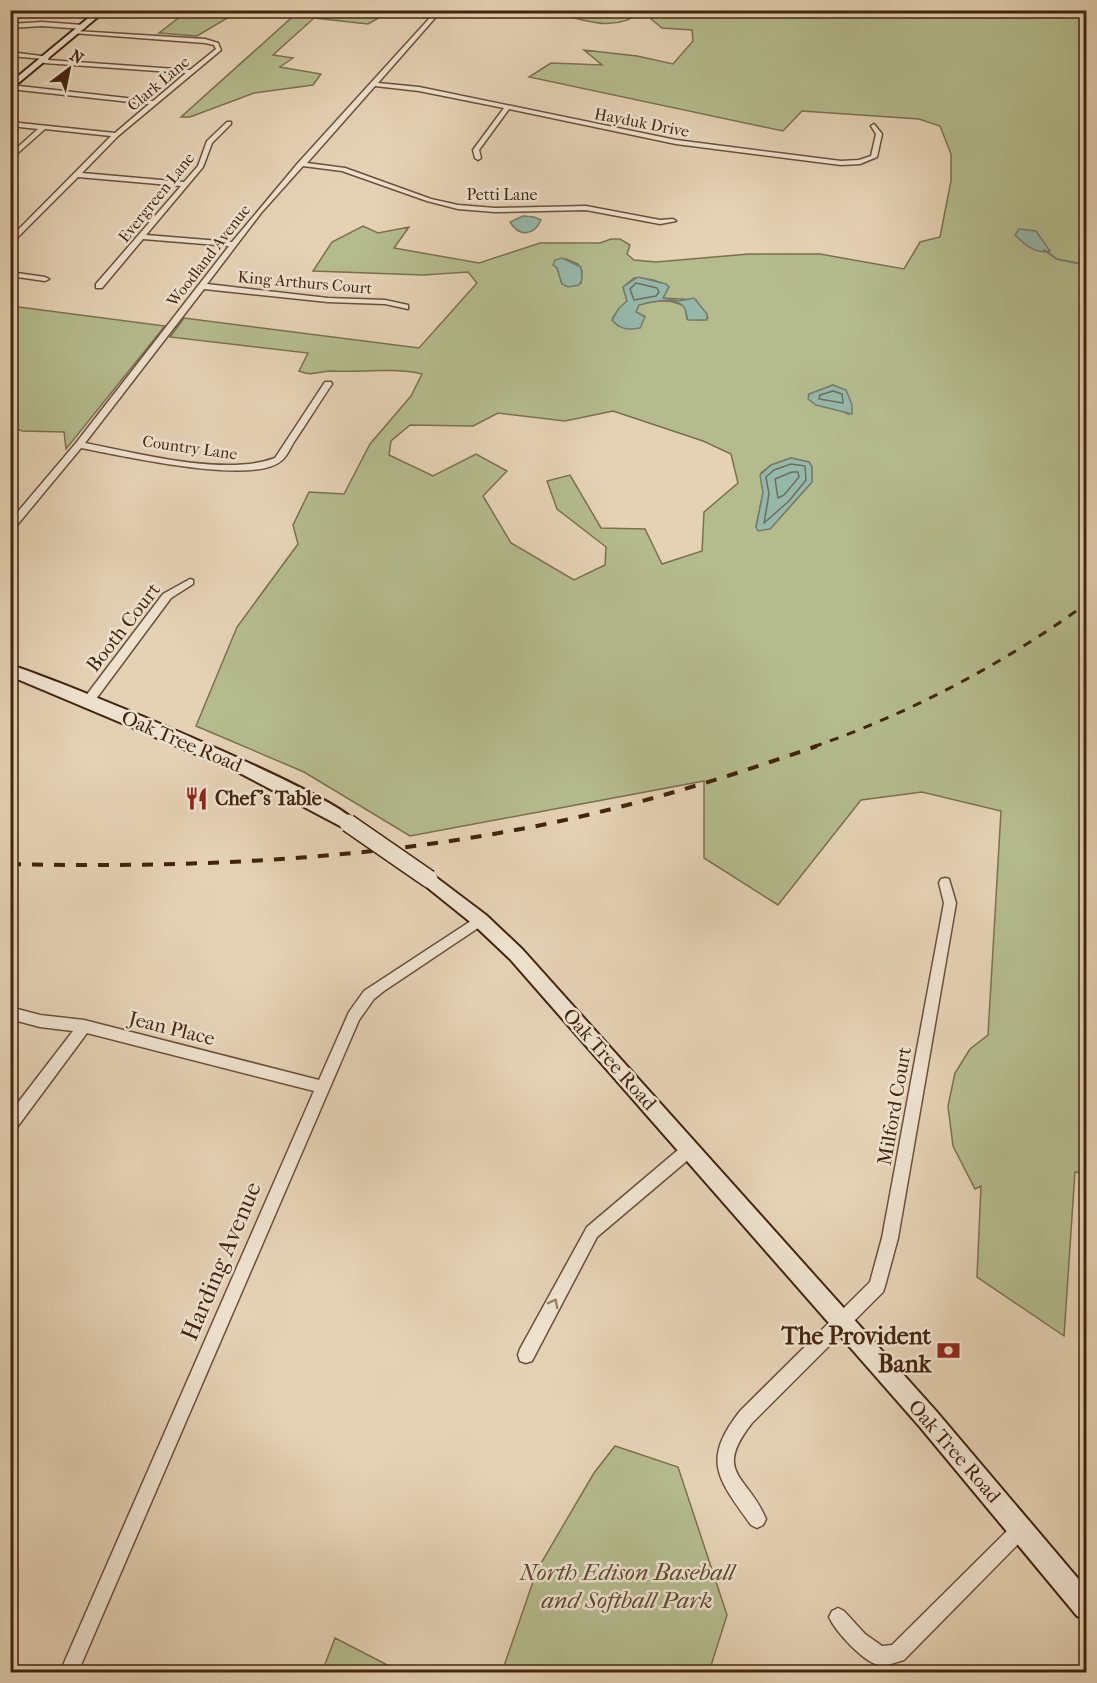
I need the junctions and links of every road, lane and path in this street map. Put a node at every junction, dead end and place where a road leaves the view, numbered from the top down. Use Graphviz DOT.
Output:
graph roads {
  1 [pos="103,10"];
  2 [pos="440,10"];
  3 [pos="10,19"];
  4 [pos="42,24"];
  5 [pos="10,26"];
  6 [pos="80,30"];
  7 [pos="10,54"];
  8 [pos="45,59"];
  9 [pos="191,72"];
  10 [pos="373,84"];
  11 [pos="11,88"];
  12 [pos="153,103"];
  13 [pos="507,108"];
  14 [pos="229,123"];
  15 [pos="10,124"];
  16 [pos="874,126"];
  17 [pos="44,127"];
  18 [pos="116,135"];
  19 [pos="10,158"];
  20 [pos="478,158"];
  21 [pos="300,164"];
  22 [pos="78,175"];
  23 [pos="185,184"];
  24 [pos="673,221"];
  25 [pos="142,237"];
  26 [pos="10,243"];
  27 [pos="234,244"];
  28 [pos="10,274"];
  29 [pos="45,279"];
  30 [pos="99,286"];
  31 [pos="201,286"];
  32 [pos="405,307"];
  33 [pos="328,384"];
  34 [pos="79,445"];
  35 [pos="10,528"];
  36 [pos="190,582"];
  37 [pos="10,670"];
  38 [pos="89,700"];
  39 [pos="945,883"];
  40 [pos="480,920"];
  41 [pos="10,1013"];
  42 [pos="84,1026"];
  43 [pos="322,1087"];
  44 [pos="10,1125"];
  45 [pos="690,1149"];
  46 [pos="843,1322"];
  47 [pos="526,1355"];
  48 [pos="757,1519"];
  49 [pos="1021,1529"];
  50 [pos="1086,1607"];
  51 [pos="838,1617"];
  52 [pos="69,1672"];
  1 -- 6 [label="main road"];
  2 -- 10 [label="street, Woodland Avenue"];
  3 -- 4 [label="street"];
  4 -- 5 [label="street"];
  4 -- 6 [label="street"];
  6 -- 8 [label="main road"];
  6 -- 9 [label="street, Clark Lane"];
  7 -- 8 [label="street"];
  8 -- 9 [label="street"];
  8 -- 11 [label="main road"];
  9 -- 12 [label="street, Clark Lane"];
  10 -- 13 [label="street, Hayduk Drive"];
  10 -- 21 [label="street, Woodland Avenue"];
  11 -- 12 [label="street"];
  12 -- 18 [label="street, Clark Lane"];
  13 -- 16 [label="street, Hayduk Drive"];
  13 -- 20 [label="street"];
  14 -- 23 [label="street, Evergreen Lane"];
  15 -- 17 [label="street"];
  17 -- 18 [label="street"];
  17 -- 19 [label="street"];
  18 -- 22 [label="street, Clark Lane"];
  21 -- 24 [label="street, Petti Lane"];
  21 -- 27 [label="street, Woodland Avenue"];
  22 -- 23 [label="street"];
  22 -- 26 [label="street, Clark Lane"];
  23 -- 25 [label="street, Evergreen Lane"];
  25 -- 27 [label="street"];
  25 -- 30 [label="street, Evergreen Lane"];
  27 -- 31 [label="street, Woodland Avenue"];
  28 -- 29 [label="street"];
  31 -- 32 [label="street, King Arthurs Court"];
  31 -- 34 [label="street, Woodland Avenue"];
  33 -- 34 [label="street, Country Lane"];
  34 -- 35 [label="street, Woodland Avenue"];
  36 -- 38 [label="street, Booth Court"];
  37 -- 38 [label="main road, Oak Tree Road"];
  38 -- 40 [label="main road, Oak Tree Road, bridge"];
  39 -- 46 [label="street, Milford Court"];
  40 -- 43 [label="street, Harding Avenue"];
  40 -- 45 [label="main road, Oak Tree Road"];
  41 -- 42 [label="street, Jean Place"];
  42 -- 43 [label="street, Jean Place"];
  42 -- 44 [label="street"];
  43 -- 52 [label="street, Harding Avenue"];
  45 -- 46 [label="main road, Oak Tree Road"];
  47 -- 45 [label="street, one-way"];
  46 -- 48 [label="street, Milford Court"];
  46 -- 49 [label="main road, Oak Tree Road"];
  49 -- 50 [label="main road, Oak Tree Road"];
  49 -- 51 [label="street"];
}
